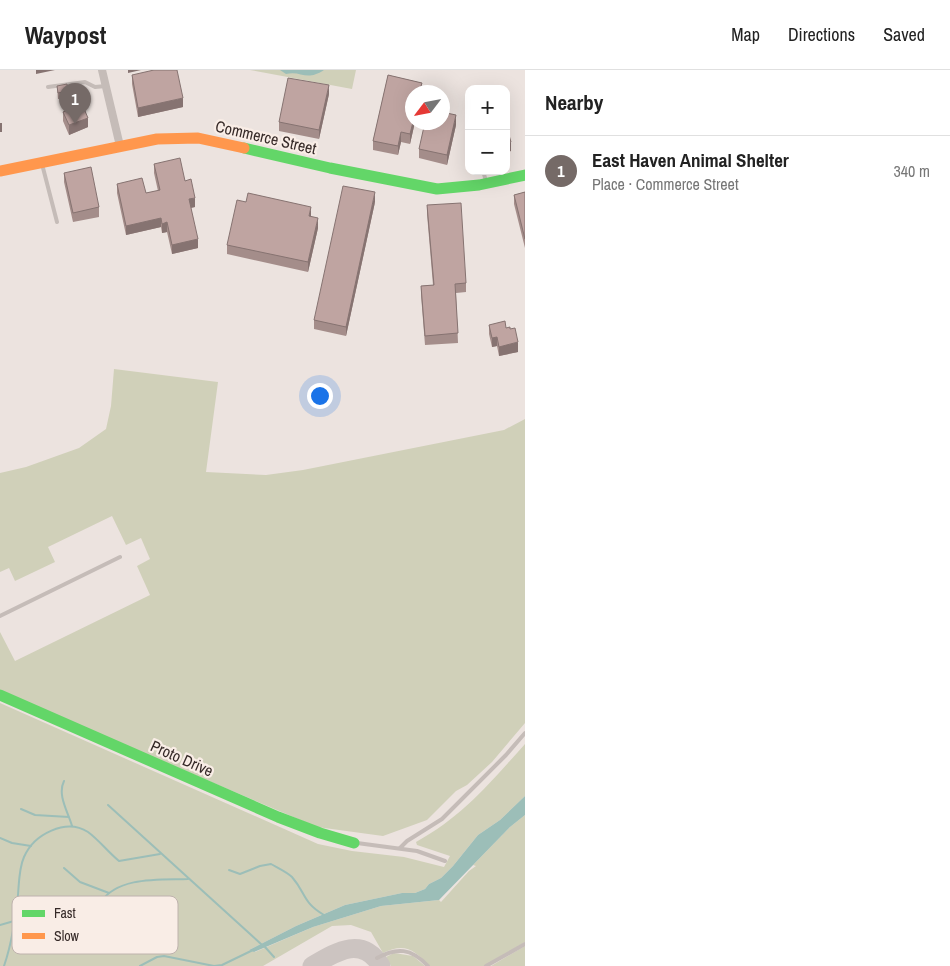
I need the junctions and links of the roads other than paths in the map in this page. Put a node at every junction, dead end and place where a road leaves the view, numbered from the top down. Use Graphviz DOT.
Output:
graph roads {
  1 [pos="102,70"];
  2 [pos="106,86"];
  3 [pos="48,87"];
  4 [pos="120,146"];
  5 [pos="42,162"];
  6 [pos="0,171"];
  7 [pos="484,175"];
  8 [pos="525,175"];
  9 [pos="486,183"];
  10 [pos="57,222"];
  11 [pos="120,557"];
  12 [pos="0,616"];
  13 [pos="0,695"];
  14 [pos="525,732"];
  15 [pos="354,843"];
  16 [pos="400,848"];
  17 [pos="445,862"];
  18 [pos="525,944"];
  19 [pos="376,958"];
  20 [pos="428,966"];
  21 [pos="486,966"];
  1 -- 2 [label="street"];
  2 -- 3 [label="lane"];
  2 -- 4 [label="street"];
  4 -- 5 [label="street, Commerce Street"];
  4 -- 9 [label="street, Commerce Street"];
  5 -- 6 [label="street, Commerce Street"];
  5 -- 10 [label="lane"];
  7 -- 9 [label="lane"];
  8 -- 9 [label="street, Commerce Street"];
  11 -- 12 [label="lane"];
  13 -- 15 [label="street, Proto Drive"];
  14 -- 16 [label="lane"];
  15 -- 16 [label="lane"];
  16 -- 17 [label="lane"];
  18 -- 21 [label="lane"];
  19 -- 20 [label="lane"];
}
